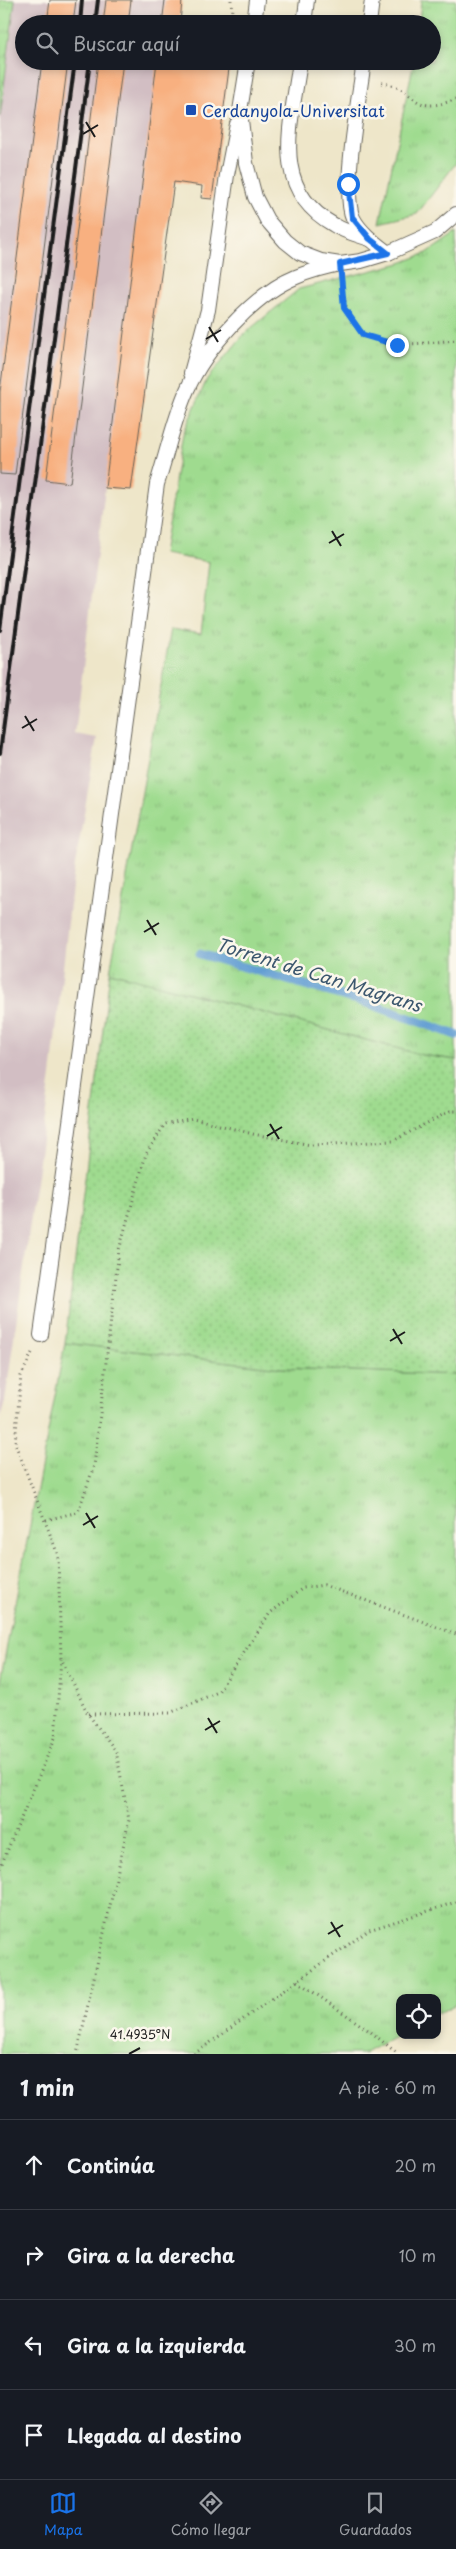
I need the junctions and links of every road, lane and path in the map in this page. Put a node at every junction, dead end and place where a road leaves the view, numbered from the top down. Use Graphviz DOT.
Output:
graph roads {
  1 [pos="257,0"];
  2 [pos="307,0"];
  3 [pos="372,0"];
  4 [pos="255,15"];
  5 [pos="305,15"];
  6 [pos="370,15"];
  7 [pos="247,70"];
  8 [pos="299,70"];
  9 [pos="363,70"];
  10 [pos="361,82"];
  11 [pos="456,99"];
  12 [pos="240,111"];
  13 [pos="456,214"];
  14 [pos="370,239"];
  15 [pos="388,253"];
  16 [pos="340,264"];
  17 [pos="456,340"];
  18 [pos="186,390"];
  19 [pos="456,1111"];
  20 [pos="41,1335"];
  21 [pos="46,1520"];
  22 [pos="456,1634"];
  23 [pos="61,1658"];
  24 [pos="88,1714"];
  25 [pos="0,1868"];
  26 [pos="456,1902"];
  27 [pos="297,1981"];
  28 [pos="77,2054"];
  29 [pos="194,2054"];
  30 [pos="398,2054"];
  1 -- 4 [label="lane"];
  2 -- 5 [label="lane"];
  3 -- 6 [label="lane"];
  7 -- 12 [label="lane"];
  8 -- 14 [label="lane"];
  9 -- 10 [label="lane"];
  10 -- 11 [label="path"];
  10 -- 14 [label="lane"];
  12 -- 16 [label="lane"];
  12 -- 18 [label="lane"];
  13 -- 15 [label="lane"];
  14 -- 15 [label="lane"];
  15 -- 16 [label="lane"];
  16 -- 17 [label="path"];
  16 -- 18 [label="lane"];
  18 -- 20 [label="lane"];
  19 -- 21 [label="path"];
  20 -- 21 [label="path"];
  21 -- 23 [label="path"];
  22 -- 24 [label="path"];
  23 -- 24 [label="path"];
  23 -- 25 [label="path"];
  24 -- 28 [label="path"];
  26 -- 27 [label="path"];
  27 -- 29 [label="path"];
  27 -- 30 [label="path"];
}
